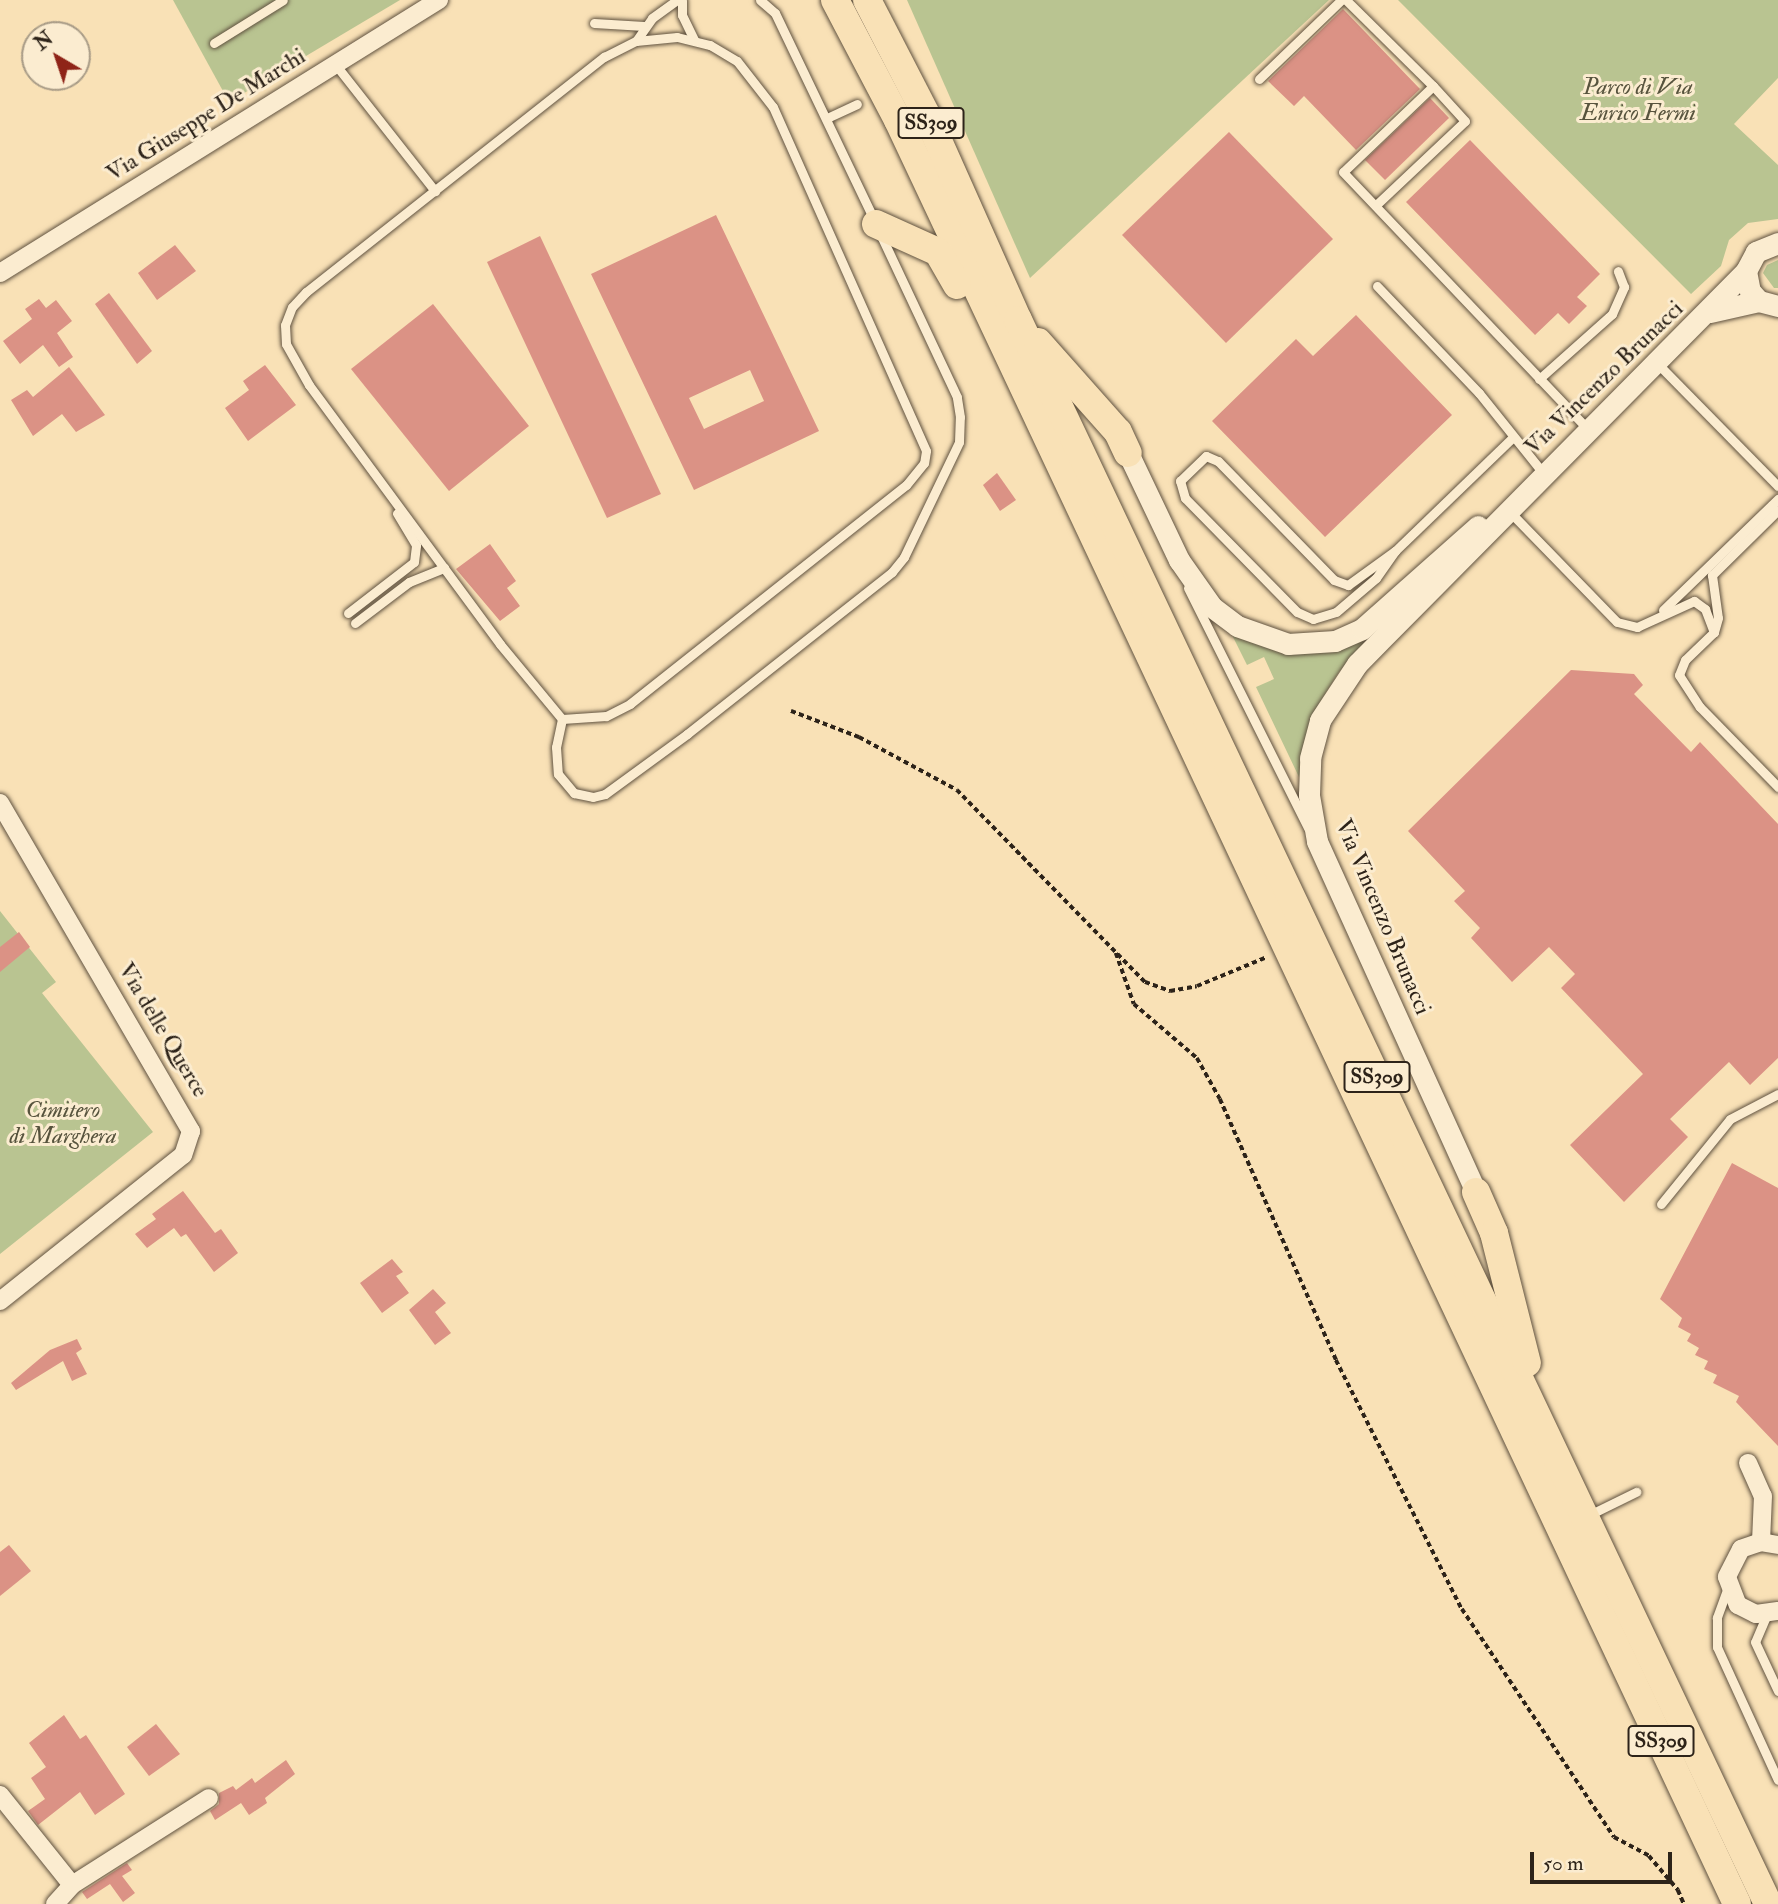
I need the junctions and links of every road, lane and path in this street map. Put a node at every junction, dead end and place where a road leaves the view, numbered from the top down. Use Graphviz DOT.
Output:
graph roads {
  1 [pos="283,0"];
  2 [pos="439,0"];
  3 [pos="680,0"];
  4 [pos="760,0"];
  5 [pos="835,0"];
  6 [pos="867,0"];
  7 [pos="1343,0"];
  8 [pos="594,23"];
  9 [pos="644,26"];
  10 [pos="694,40"];
  11 [pos="636,41"];
  12 [pos="214,43"];
  13 [pos="335,64"];
  14 [pos="1259,79"];
  15 [pos="1433,86"];
  16 [pos="857,104"];
  17 [pos="827,118"];
  18 [pos="435,191"];
  19 [pos="1376,205"];
  20 [pos="876,225"];
  21 [pos="1778,243"];
  22 [pos="1618,271"];
  23 [pos="1746,271"];
  24 [pos="0,273"];
  25 [pos="1377,286"];
  26 [pos="1768,304"];
  27 [pos="1710,312"];
  28 [pos="1018,320"];
  29 [pos="1002,342"];
  30 [pos="1656,362"];
  31 [pos="1539,379"];
  32 [pos="1588,429"];
  33 [pos="1513,437"];
  34 [pos="1128,453"];
  35 [pos="1539,477"];
  36 [pos="1778,486"];
  37 [pos="386,490"];
  38 [pos="1778,499"];
  39 [pos="1506,508"];
  40 [pos="1778,510"];
  41 [pos="1395,551"];
  42 [pos="1179,560"];
  43 [pos="443,568"];
  44 [pos="348,613"];
  45 [pos="1654,619"];
  46 [pos="355,623"];
  47 [pos="1714,632"];
  48 [pos="791,711"];
  49 [pos="562,719"];
  50 [pos="1778,787"];
  51 [pos="0,803"];
  52 [pos="1317,841"];
  53 [pos="1289,949"];
  54 [pos="1116,953"];
  55 [pos="1778,1094"];
  56 [pos="1476,1192"];
  57 [pos="1661,1204"];
  58 [pos="0,1301"];
  59 [pos="1543,1426"];
  60 [pos="1636,1492"];
  61 [pos="1778,1497"];
  62 [pos="1586,1517"];
  63 [pos="1770,1543"];
  64 [pos="1728,1587"];
  65 [pos="1772,1613"];
  66 [pos="1778,1691"];
  67 [pos="1778,1780"];
  68 [pos="0,1795"];
  69 [pos="209,1798"];
  70 [pos="72,1885"];
  71 [pos="55,1904"];
  72 [pos="1684,1904"];
  73 [pos="1737,1904"];
  74 [pos="1768,1904"];
  1 -- 12 [label="lane"];
  2 -- 13 [label="street, Via Giuseppe De Marchi"];
  3 -- 9 [label="lane"];
  3 -- 10 [label="lane"];
  4 -- 17 [label="lane"];
  5 -- 29 [label="main road, SS309"];
  6 -- 28 [label="main road, SS309"];
  7 -- 14 [label="lane"];
  7 -- 15 [label="lane"];
  8 -- 9 [label="lane"];
  9 -- 11 [label="lane"];
  10 -- 11 [label="lane"];
  10 -- 49 [label="lane"];
  11 -- 18 [label="lane"];
  13 -- 18 [label="lane"];
  13 -- 24 [label="street, Via Giuseppe De Marchi"];
  15 -- 19 [label="lane"];
  15 -- 19 [label="lane"];
  16 -- 17 [label="lane"];
  17 -- 20 [label="lane"];
  18 -- 37 [label="lane"];
  19 -- 31 [label="lane"];
  20 -- 29 [label="main road"];
  20 -- 49 [label="lane"];
  21 -- 23 [label="street, Via Vincenzo Brunacci"];
  22 -- 31 [label="lane"];
  23 -- 26 [label="street"];
  23 -- 27 [label="street, Via Vincenzo Brunacci"];
  25 -- 33 [label="lane"];
  26 -- 27 [label="street, Via Vincenzo Brunacci"];
  27 -- 30 [label="street, Via Vincenzo Brunacci"];
  28 -- 34 [label="main road"];
  28 -- 59 [label="main road, SS309"];
  29 -- 53 [label="main road, SS309"];
  30 -- 32 [label="street, Via Vincenzo Brunacci"];
  30 -- 36 [label="lane"];
  31 -- 32 [label="lane"];
  32 -- 35 [label="street, Via Vincenzo Brunacci"];
  33 -- 35 [label="lane"];
  33 -- 41 [label="lane"];
  34 -- 42 [label="street, Via Vincenzo Brunacci"];
  35 -- 39 [label="street, Via Vincenzo Brunacci"];
  37 -- 43 [label="lane"];
  37 -- 44 [label="lane"];
  38 -- 45 [label="lane"];
  39 -- 42 [label="street, Via Vincenzo Brunacci"];
  39 -- 45 [label="lane"];
  39 -- 52 [label="street, Via Vincenzo Brunacci"];
  40 -- 47 [label="lane"];
  41 -- 41 [label="lane"];
  42 -- 52 [label="lane"];
  43 -- 46 [label="lane"];
  43 -- 49 [label="lane"];
  45 -- 47 [label="lane"];
  47 -- 50 [label="lane"];
  48 -- 54 [label="path"];
  51 -- 58 [label="street, Via delle Querce"];
  52 -- 56 [label="street, Via Vincenzo Brunacci"];
  53 -- 54 [label="path"];
  53 -- 73 [label="main road, SS309"];
  54 -- 72 [label="path"];
  55 -- 57 [label="lane"];
  56 -- 59 [label="main road"];
  59 -- 62 [label="main road, SS309"];
  60 -- 62 [label="lane"];
  61 -- 63 [label="street"];
  62 -- 74 [label="main road, SS309"];
  63 -- 64 [label="street"];
  64 -- 65 [label="street"];
  64 -- 67 [label="lane"];
  65 -- 66 [label="lane"];
  68 -- 70 [label="street"];
  69 -- 70 [label="street"];
  70 -- 71 [label="street"];
}
